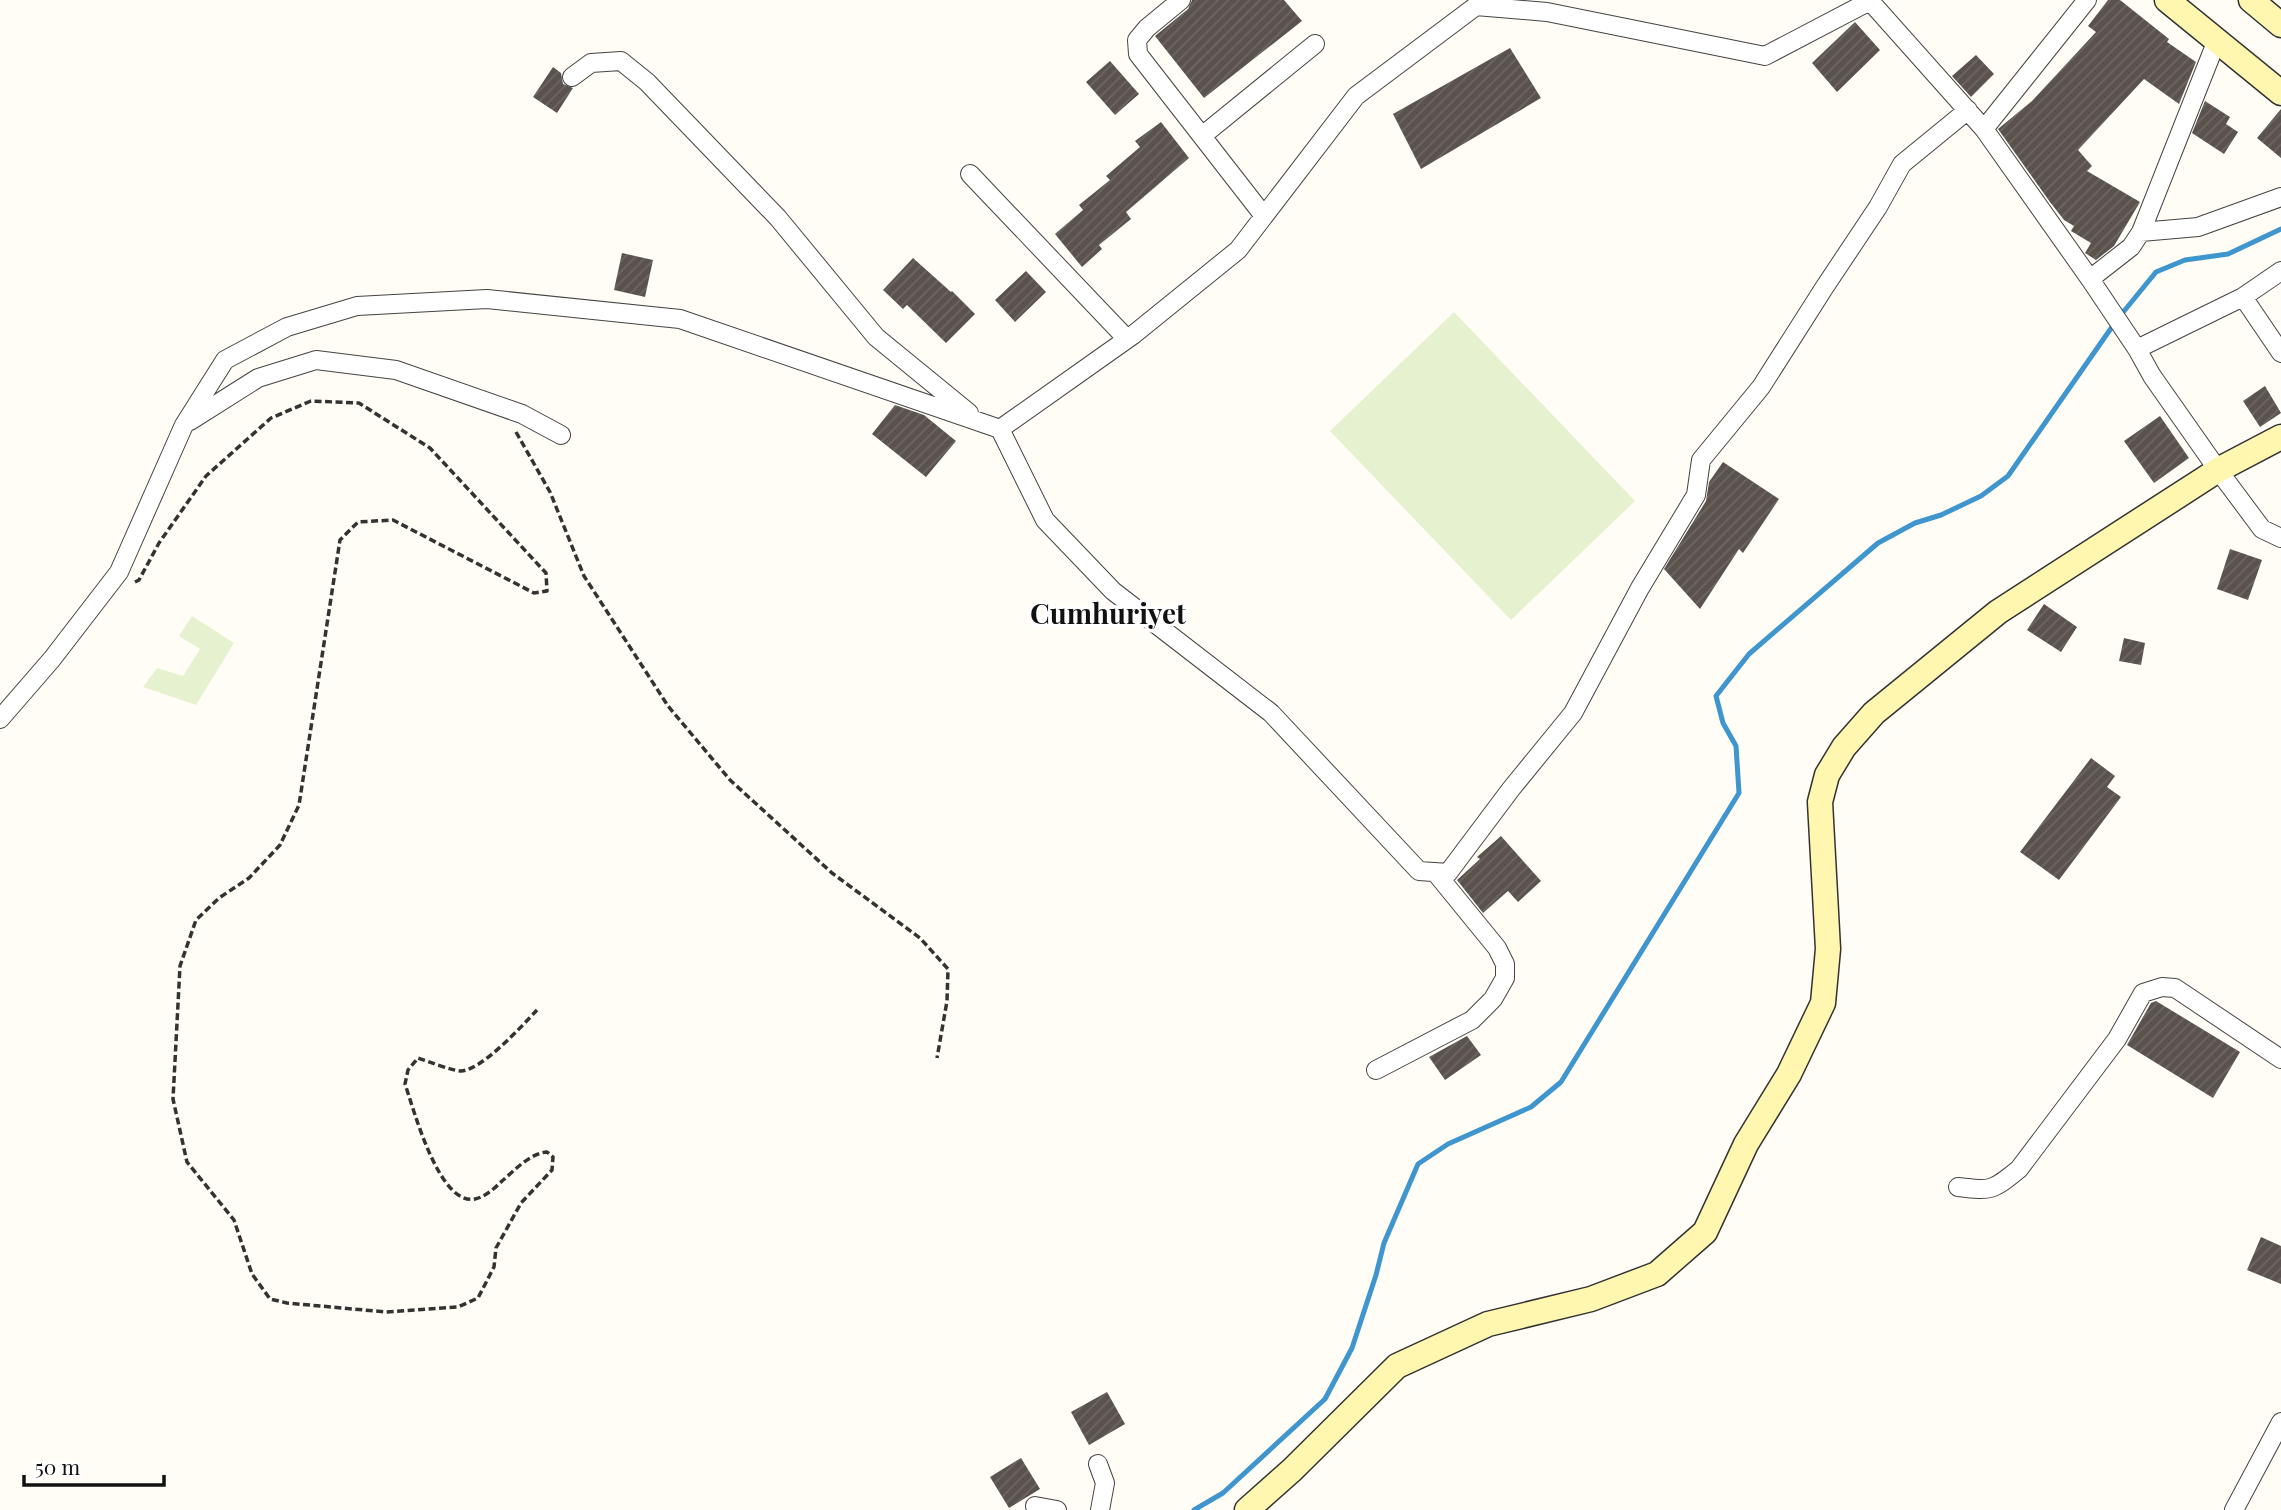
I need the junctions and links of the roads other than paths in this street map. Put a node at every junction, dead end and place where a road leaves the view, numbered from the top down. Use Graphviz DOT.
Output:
graph roads {
  1 [pos="1181,0"];
  2 [pos="1870,0"];
  3 [pos="2087,0"];
  4 [pos="2167,0"];
  5 [pos="2252,0"];
  6 [pos="1470,3"];
  7 [pos="2281,25"];
  8 [pos="2217,40"];
  9 [pos="1315,44"];
  10 [pos="572,77"];
  11 [pos="2281,93"];
  12 [pos="1968,110"];
  13 [pos="1984,129"];
  14 [pos="1202,136"];
  15 [pos="970,174"];
  16 [pos="2281,197"];
  17 [pos="1264,216"];
  18 [pos="2141,232"];
  19 [pos="2281,271"];
  20 [pos="2095,286"];
  21 [pos="2243,297"];
  22 [pos="1127,340"];
  23 [pos="2137,349"];
  24 [pos="2281,353"];
  25 [pos="979,422"];
  26 [pos="184,425"];
  27 [pos="1000,429"];
  28 [pos="561,435"];
  29 [pos="2281,436"];
  30 [pos="2218,470"];
  31 [pos="2281,538"];
  32 [pos="0,719"];
  33 [pos="1435,872"];
  34 [pos="2281,1059"];
  35 [pos="1376,1070"];
  36 [pos="1958,1187"];
  37 [pos="2281,1422"];
  38 [pos="1098,1464"];
  39 [pos="1035,1506"];
  40 [pos="1057,1510"];
  41 [pos="1100,1510"];
  42 [pos="1247,1510"];
  43 [pos="2234,1510"];
  1 -- 14 [label="street"];
  2 -- 6 [label="street"];
  2 -- 12 [label="street"];
  3 -- 13 [label="street"];
  4 -- 8 [label="street"];
  5 -- 7 [label="street"];
  6 -- 17 [label="street"];
  8 -- 11 [label="street"];
  8 -- 18 [label="street"];
  9 -- 14 [label="street"];
  10 -- 25 [label="street"];
  12 -- 13 [label="street"];
  12 -- 33 [label="street"];
  13 -- 20 [label="street"];
  14 -- 17 [label="street"];
  15 -- 22 [label="street"];
  16 -- 18 [label="street"];
  17 -- 22 [label="street"];
  18 -- 20 [label="street"];
  19 -- 21 [label="street"];
  20 -- 23 [label="street"];
  21 -- 23 [label="street"];
  21 -- 24 [label="street"];
  22 -- 27 [label="street"];
  23 -- 30 [label="street"];
  25 -- 26 [label="street"];
  25 -- 27 [label="street"];
  26 -- 28 [label="street"];
  26 -- 32 [label="street"];
  27 -- 33 [label="street"];
  29 -- 30 [label="street"];
  30 -- 31 [label="street"];
  30 -- 42 [label="street"];
  33 -- 35 [label="street"];
  34 -- 36 [label="street"];
  37 -- 43 [label="street"];
  38 -- 41 [label="street"];
  39 -- 40 [label="street"];
}
